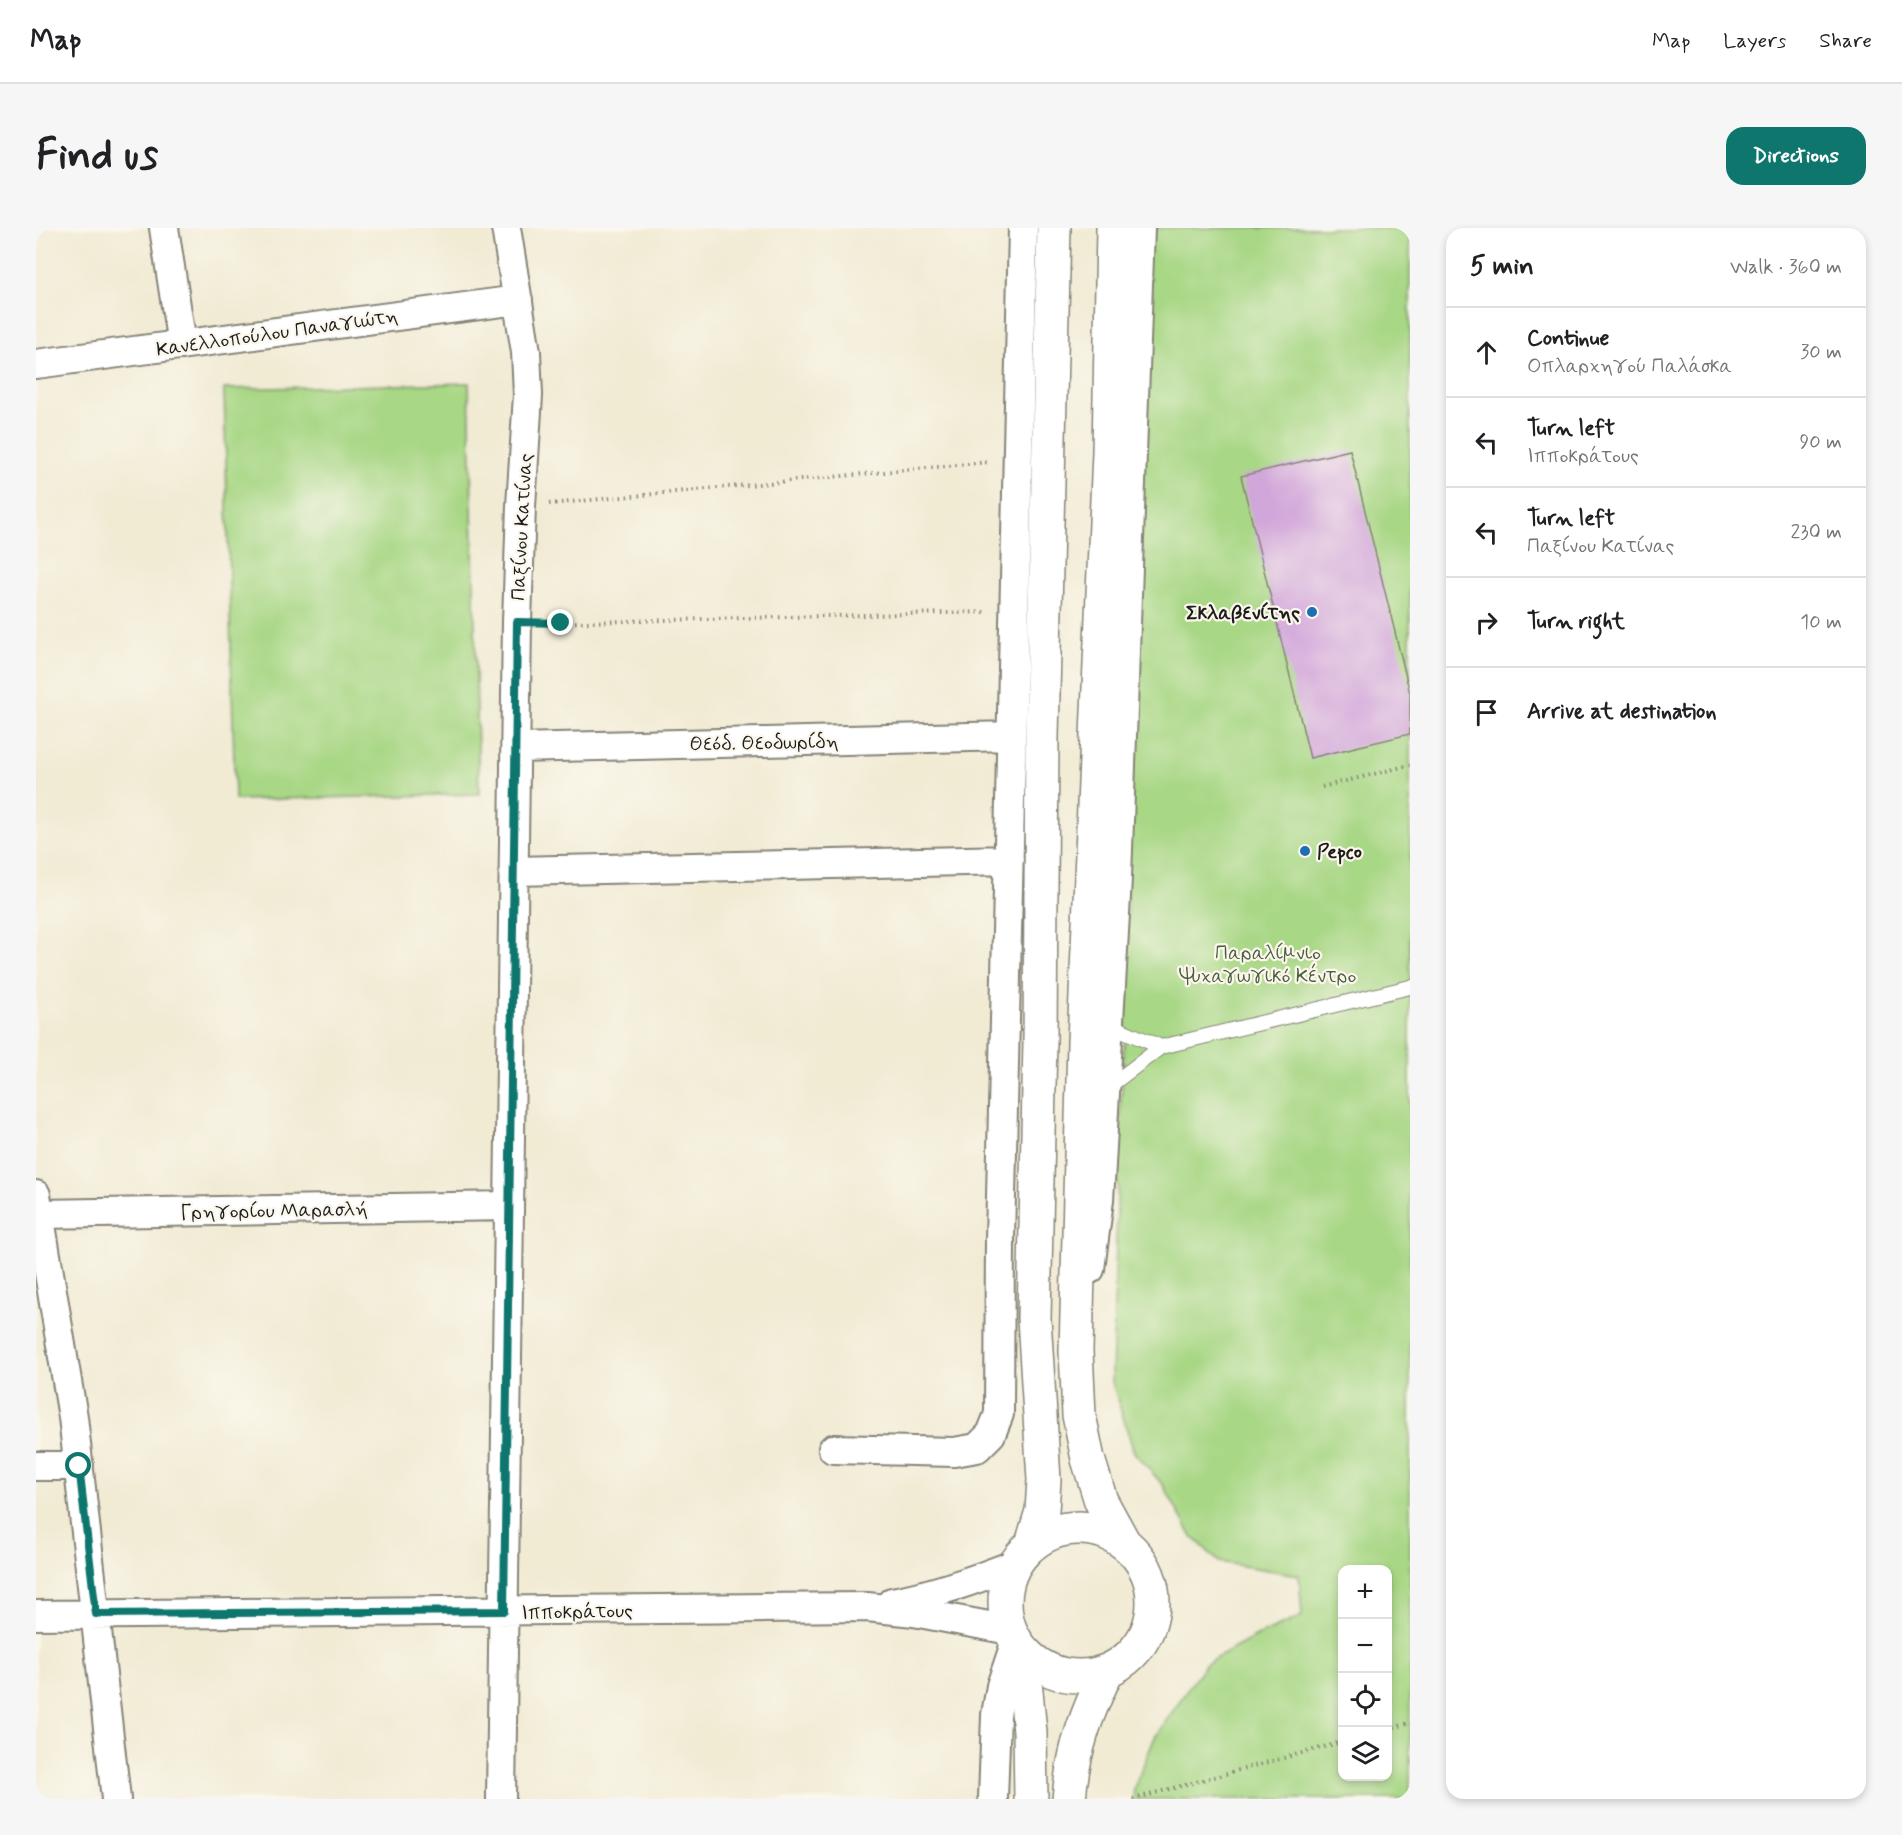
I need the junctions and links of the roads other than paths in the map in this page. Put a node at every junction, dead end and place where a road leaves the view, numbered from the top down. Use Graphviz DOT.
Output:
graph roads {
  1 [pos="164,228"];
  2 [pos="506,228"];
  3 [pos="1023,228"];
  4 [pos="1054,228"];
  5 [pos="1113,228"];
  6 [pos="1140,228"];
  7 [pos="518,300"];
  8 [pos="182,345"];
  9 [pos="36,364"];
  10 [pos="1011,736"];
  11 [pos="516,748"];
  12 [pos="1009,860"];
  13 [pos="514,871"];
  14 [pos="1410,987"];
  15 [pos="1110,1025"];
  16 [pos="1161,1047"];
  17 [pos="1107,1088"];
  18 [pos="38,1204"];
  19 [pos="509,1206"];
  20 [pos="1076,1351"];
  21 [pos="833,1449"];
  22 [pos="36,1466"];
  23 [pos="79,1466"];
  24 [pos="1124,1543"];
  25 [pos="1024,1554"];
  26 [pos="867,1607"];
  27 [pos="504,1611"];
  28 [pos="96,1614"];
  29 [pos="36,1615"];
  30 [pos="1016,1640"];
  31 [pos="1107,1671"];
  32 [pos="116,1799"];
  33 [pos="501,1799"];
  34 [pos="993,1799"];
  35 [pos="1031,1799"];
  36 [pos="1069,1799"];
  1 -- 8 [label="street"];
  2 -- 7 [label="street, Παξίνου Κατίνας"];
  3 -- 10 [label="street"];
  4 -- 25 [label="street"];
  5 -- 20 [label="street"];
  6 -- 15 [label="street"];
  7 -- 8 [label="street, Κανελλοπούλου Παναγιώτη"];
  7 -- 11 [label="street, Παξίνου Κατίνας"];
  8 -- 9 [label="street, Κανελλοπούλου Παναγιώτη"];
  10 -- 11 [label="street, Θεόδ. Θεοδωρίδη"];
  10 -- 12 [label="street"];
  11 -- 13 [label="street, Παξίνου Κατίνας"];
  12 -- 13 [label="street"];
  12 -- 21 [label="street"];
  13 -- 19 [label="street, Παξίνου Κατίνας"];
  14 -- 16 [label="lane"];
  15 -- 16 [label="lane"];
  15 -- 17 [label="street"];
  16 -- 17 [label="lane"];
  17 -- 20 [label="street"];
  18 -- 19 [label="street, Γρηγορίου Μαρασλή"];
  18 -- 23 [label="street"];
  19 -- 27 [label="street, Παξίνου Κατίνας"];
  20 -- 24 [label="street"];
  22 -- 23 [label="street"];
  23 -- 28 [label="street"];
  24 -- 25 [label="street"];
  24 -- 31 [label="street"];
  25 -- 26 [label="street, Ιπποκράτους"];
  25 -- 30 [label="street"];
  26 -- 27 [label="street, Ιπποκράτους"];
  26 -- 30 [label="street, Ιπποκράτους"];
  27 -- 28 [label="street, Ιπποκράτους"];
  27 -- 33 [label="street, Παξίνου Κατίνας"];
  28 -- 29 [label="street, Ιπποκράτους"];
  28 -- 32 [label="street"];
  30 -- 31 [label="street"];
  30 -- 34 [label="street"];
  30 -- 35 [label="street"];
  31 -- 36 [label="street"];
}
